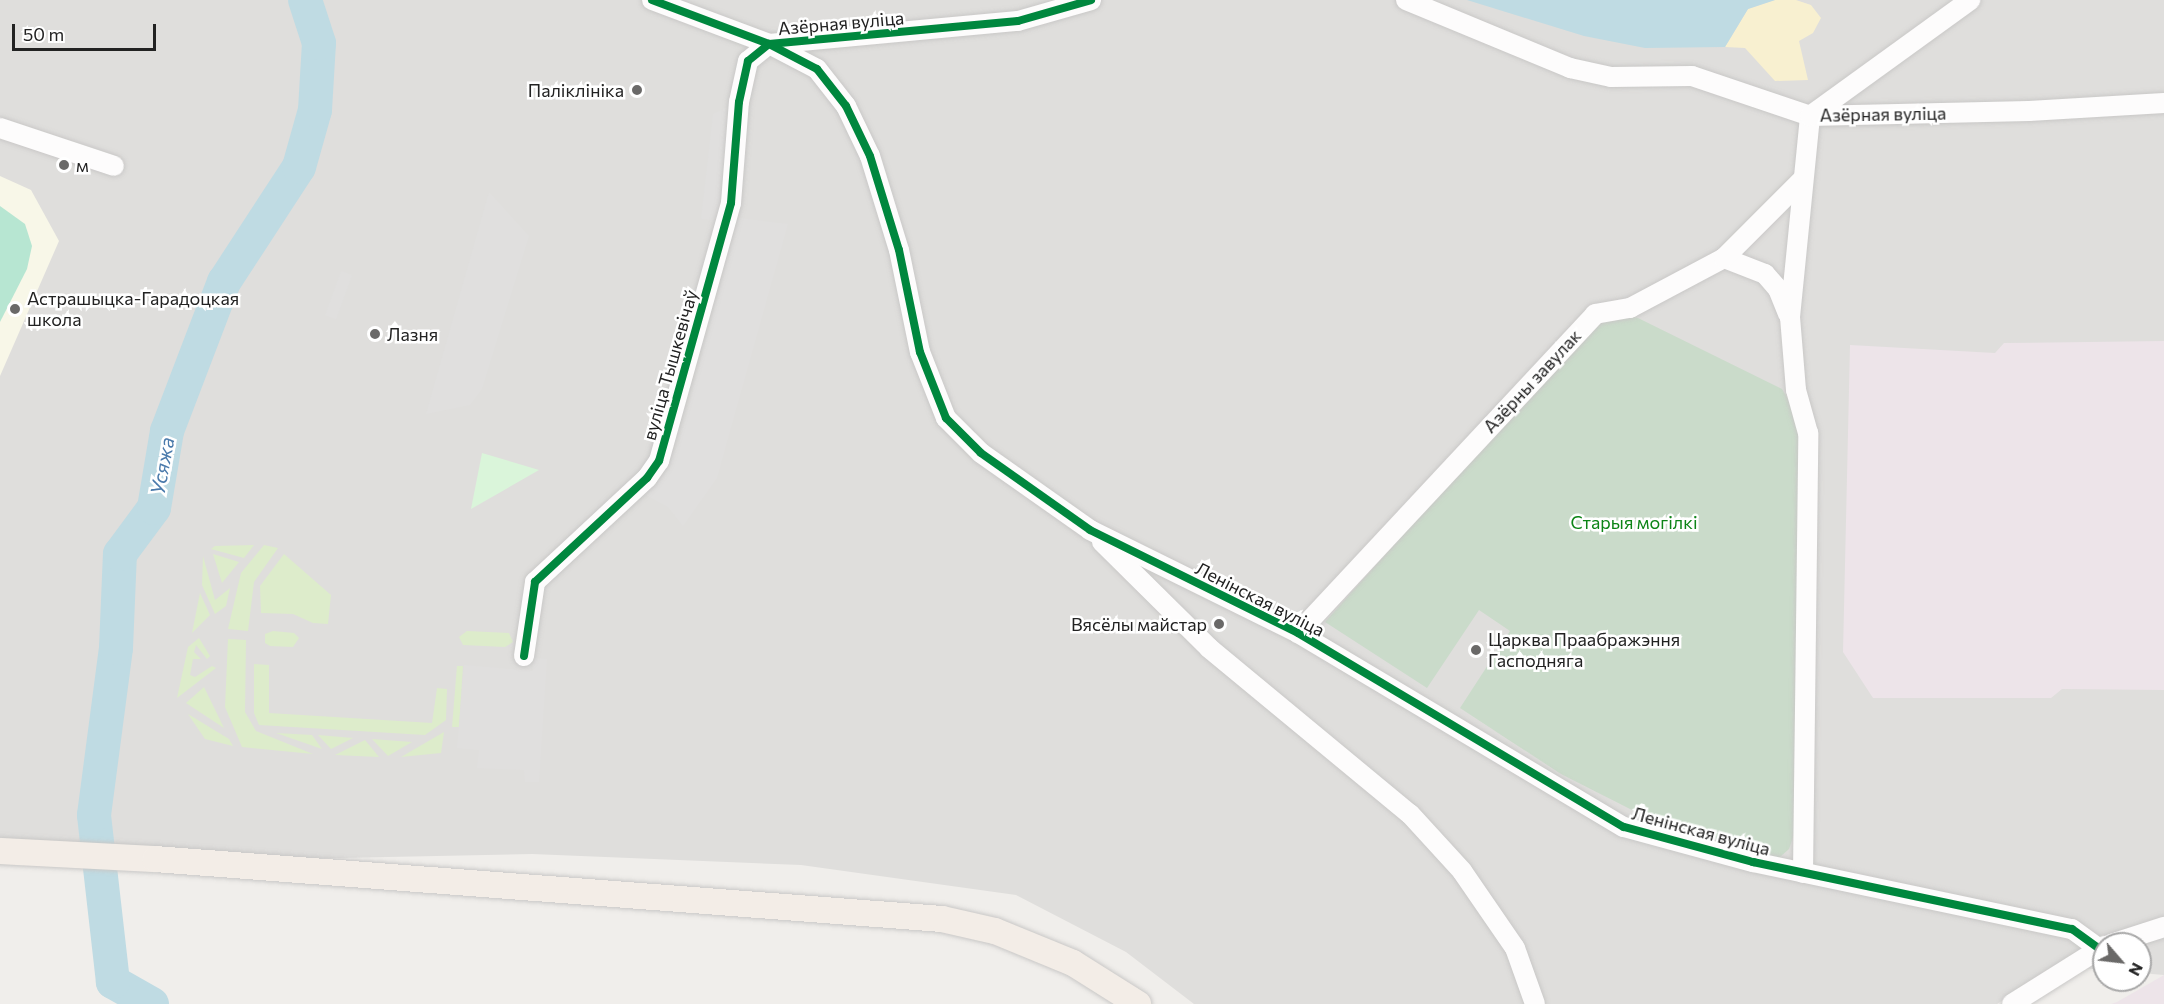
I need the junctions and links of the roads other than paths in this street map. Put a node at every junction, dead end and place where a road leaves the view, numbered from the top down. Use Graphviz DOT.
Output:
graph roads {
  1 [pos="652,0"];
  2 [pos="1091,0"];
  3 [pos="1407,0"];
  4 [pos="1970,0"];
  5 [pos="769,44"];
  6 [pos="2164,103"];
  7 [pos="1810,116"];
  8 [pos="0,128"];
  9 [pos="114,166"];
  10 [pos="1801,181"];
  11 [pos="1724,258"];
  12 [pos="1790,318"];
  13 [pos="1090,530"];
  14 [pos="1298,633"];
  15 [pos="524,656"];
  16 [pos="0,851"];
  17 [pos="1803,873"];
  18 [pos="2164,927"];
  19 [pos="2148,932"];
  20 [pos="2092,940"];
  21 [pos="2092,954"];
  22 [pos="1138,1004"];
  23 [pos="1535,1004"];
  24 [pos="2012,1004"];
  1 -- 5 [label="street, Ленінская вуліца"];
  2 -- 5 [label="street, Азёрная вуліца"];
  3 -- 7 [label="street, Азёрная вуліца"];
  4 -- 7 [label="street"];
  5 -- 13 [label="street, Ленінская вуліца"];
  5 -- 15 [label="street, вуліца Тышкевічаў"];
  6 -- 7 [label="street, Азёрная вуліца"];
  7 -- 10 [label="street"];
  8 -- 9 [label="street"];
  10 -- 11 [label="street, Азёрны завулак"];
  10 -- 12 [label="street"];
  11 -- 12 [label="street"];
  11 -- 14 [label="street, Азёрны завулак"];
  12 -- 17 [label="street"];
  13 -- 14 [label="street, Ленінская вуліца"];
  13 -- 23 [label="street"];
  14 -- 17 [label="street, Ленінская вуліца"];
  16 -- 22 [label="main road"];
  17 -- 20 [label="street, Ленінская вуліца"];
  18 -- 19 [label="street"];
  21 -- 24 [label="street"];
}
